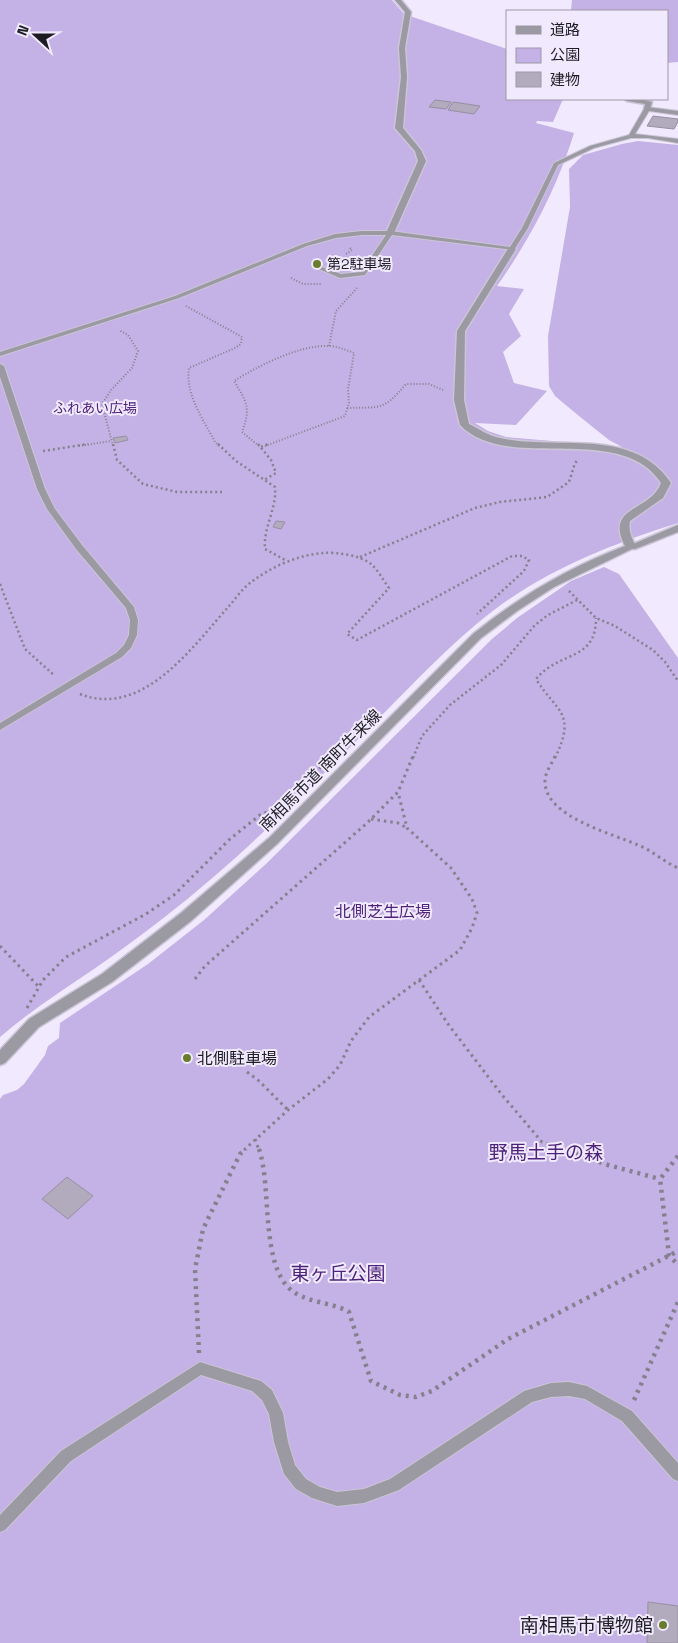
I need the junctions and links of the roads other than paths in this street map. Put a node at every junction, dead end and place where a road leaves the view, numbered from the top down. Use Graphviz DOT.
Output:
graph roads {
  1 [pos="398,0"];
  2 [pos="634,100"];
  3 [pos="647,109"];
  4 [pos="678,113"];
  5 [pos="631,136"];
  6 [pos="678,141"];
  7 [pos="390,233"];
  8 [pos="512,250"];
  9 [pos="317,267"];
  10 [pos="0,354"];
  11 [pos="0,366"];
  12 [pos="678,528"];
  13 [pos="631,547"];
  14 [pos="0,727"];
  15 [pos="0,1059"];
  16 [pos="678,1474"];
  17 [pos="0,1525"];
  1 -- 7 [label="street"];
  2 -- 3 [label="street"];
  3 -- 4 [label="lane"];
  3 -- 5 [label="lane"];
  5 -- 6 [label="lane"];
  5 -- 8 [label="lane"];
  7 -- 8 [label="lane"];
  7 -- 9 [label="lane"];
  7 -- 10 [label="lane"];
  8 -- 13 [label="street"];
  11 -- 14 [label="lane"];
  12 -- 13 [label="street, 南相馬市道 南町牛来線"];
  13 -- 15 [label="street, 南相馬市道 南町牛来線"];
  16 -- 17 [label="lane"];
}
